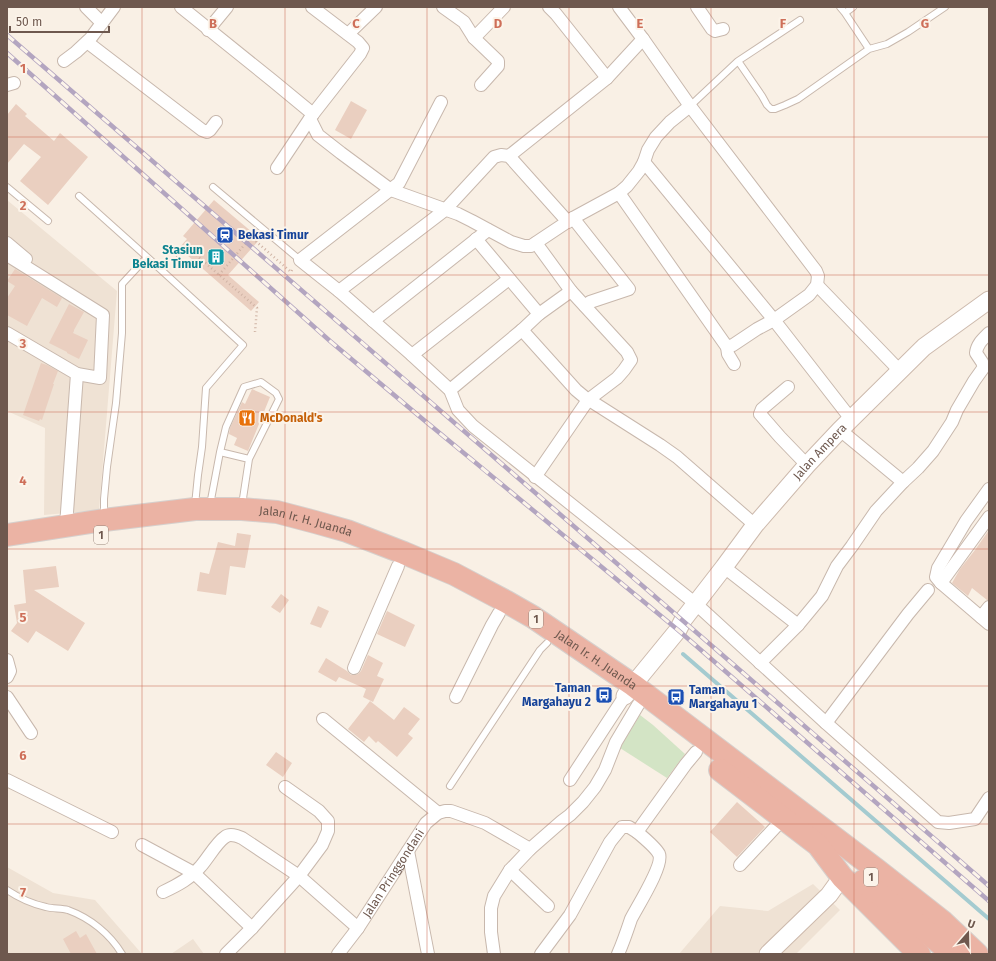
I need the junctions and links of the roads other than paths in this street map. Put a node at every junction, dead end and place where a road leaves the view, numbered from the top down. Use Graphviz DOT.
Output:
graph roads {
  1 [pos="86,7"];
  2 [pos="114,7"];
  3 [pos="180,7"];
  4 [pos="226,7"];
  5 [pos="312,7"];
  6 [pos="376,7"];
  7 [pos="443,7"];
  8 [pos="504,7"];
  9 [pos="549,7"];
  10 [pos="619,7"];
  11 [pos="697,7"];
  12 [pos="840,7"];
  13 [pos="853,7"];
  14 [pos="945,7"];
  15 [pos="845,13"];
  16 [pos="800,20"];
  17 [pos="102,23"];
  18 [pos="723,29"];
  19 [pos="208,30"];
  20 [pos="348,34"];
  21 [pos="474,38"];
  22 [pos="642,39"];
  23 [pos="87,42"];
  24 [pos="869,49"];
  25 [pos="64,61"];
  26 [pos="738,61"];
  27 [pos="607,78"];
  28 [pos="481,85"];
  29 [pos="441,102"];
  30 [pos="690,106"];
  31 [pos="312,117"];
  32 [pos="216,122"];
  33 [pos="509,156"];
  34 [pos="644,162"];
  35 [pos="277,168"];
  36 [pos="7,187"];
  37 [pos="213,187"];
  38 [pos="391,190"];
  39 [pos="619,193"];
  40 [pos="79,196"];
  41 [pos="445,210"];
  42 [pos="571,220"];
  43 [pos="48,221"];
  44 [pos="488,230"];
  45 [pos="476,239"];
  46 [pos="7,243"];
  47 [pos="536,243"];
  48 [pos="7,254"];
  49 [pos="146,257"];
  50 [pos="300,260"];
  51 [pos="509,279"];
  52 [pos="52,283"];
  53 [pos="817,285"];
  54 [pos="339,290"];
  55 [pos="571,291"];
  56 [pos="989,300"];
  57 [pos="585,306"];
  58 [pos="539,314"];
  59 [pos="774,320"];
  60 [pos="373,321"];
  61 [pos="522,330"];
  62 [pos="7,333"];
  63 [pos="989,333"];
  64 [pos="727,347"];
  65 [pos="412,355"];
  66 [pos="734,364"];
  67 [pos="900,371"];
  68 [pos="76,374"];
  69 [pos="788,388"];
  70 [pos="450,390"];
  71 [pos="588,400"];
  72 [pos="845,424"];
  73 [pos="220,452"];
  74 [pos="249,459"];
  75 [pos="807,465"];
  76 [pos="535,477"];
  77 [pos="902,482"];
  78 [pos="989,489"];
  79 [pos="242,509"];
  80 [pos="200,513"];
  81 [pos="989,516"];
  82 [pos="104,520"];
  83 [pos="755,525"];
  84 [pos="66,526"];
  85 [pos="7,535"];
  86 [pos="7,549"];
  87 [pos="398,566"];
  88 [pos="724,567"];
  89 [pos="942,583"];
  90 [pos="928,590"];
  91 [pos="696,604"];
  92 [pos="989,607"];
  93 [pos="499,613"];
  94 [pos="985,621"];
  95 [pos="798,625"];
  96 [pos="547,643"];
  97 [pos="7,660"];
  98 [pos="760,663"];
  99 [pos="354,668"];
  100 [pos="7,677"];
  101 [pos="632,695"];
  102 [pos="456,697"];
  103 [pos="7,698"];
  104 [pos="323,719"];
  105 [pos="826,723"];
  106 [pos="31,733"];
  107 [pos="696,752"];
  108 [pos="7,780"];
  109 [pos="570,780"];
  110 [pos="450,786"];
  111 [pos="285,787"];
  112 [pos="989,798"];
  113 [pos="784,809"];
  114 [pos="438,812"];
  115 [pos="112,832"];
  116 [pos="637,832"];
  117 [pos="142,845"];
  118 [pos="818,845"];
  119 [pos="530,849"];
  120 [pos="408,851"];
  121 [pos="740,865"];
  122 [pos="510,870"];
  123 [pos="194,873"];
  124 [pos="299,876"];
  125 [pos="836,886"];
  126 [pos="7,890"];
  127 [pos="163,892"];
  128 [pos="548,906"];
  129 [pos="252,928"];
  130 [pos="358,928"];
  131 [pos="122,954"];
  132 [pos="226,954"];
  133 [pos="338,954"];
  134 [pos="428,954"];
  135 [pos="494,954"];
  136 [pos="541,954"];
  137 [pos="618,954"];
  138 [pos="768,954"];
  139 [pos="919,954"];
  140 [pos="952,954"];
  141 [pos="956,954"];
  142 [pos="977,954"];
  1 -- 17 [label="street"];
  2 -- 17 [label="street"];
  3 -- 19 [label="street"];
  4 -- 19 [label="street"];
  5 -- 20 [label="street"];
  6 -- 20 [label="street"];
  7 -- 21 [label="street"];
  8 -- 21 [label="street"];
  9 -- 27 [label="street"];
  10 -- 22 [label="street"];
  11 -- 18 [label="street"];
  12 -- 15 [label="lane"];
  13 -- 15 [label="lane"];
  14 -- 24 [label="lane"];
  15 -- 24 [label="lane"];
  16 -- 26 [label="lane"];
  17 -- 23 [label="street"];
  19 -- 31 [label="street"];
  20 -- 31 [label="street"];
  21 -- 28 [label="street"];
  22 -- 27 [label="street"];
  22 -- 30 [label="street"];
  23 -- 25 [label="street"];
  23 -- 32 [label="street"];
  24 -- 26 [label="lane"];
  26 -- 30 [label="lane"];
  27 -- 33 [label="street"];
  29 -- 38 [label="street"];
  30 -- 34 [label="street"];
  30 -- 53 [label="street"];
  31 -- 35 [label="street"];
  31 -- 38 [label="street"];
  33 -- 41 [label="street"];
  33 -- 42 [label="street"];
  34 -- 39 [label="street"];
  34 -- 59 [label="street"];
  36 -- 43 [label="lane"];
  37 -- 50 [label="lane"];
  38 -- 41 [label="street"];
  38 -- 50 [label="street"];
  39 -- 42 [label="street"];
  39 -- 64 [label="street"];
  40 -- 49 [label="lane"];
  41 -- 44 [label="street"];
  41 -- 54 [label="street"];
  42 -- 47 [label="street"];
  42 -- 57 [label="street"];
  44 -- 45 [label="street"];
  44 -- 47 [label="street"];
  45 -- 51 [label="street"];
  45 -- 60 [label="street"];
  46 -- 52 [label="street"];
  47 -- 55 [label="street"];
  48 -- 52 [label="street"];
  49 -- 80 [label="lane"];
  49 -- 82 [label="lane"];
  50 -- 54 [label="street"];
  51 -- 58 [label="street"];
  51 -- 65 [label="street"];
  52 -- 68 [label="street"];
  53 -- 59 [label="street"];
  53 -- 67 [label="street"];
  54 -- 60 [label="street"];
  55 -- 57 [label="street"];
  55 -- 58 [label="street"];
  56 -- 67 [label="street, Jalan Ampera"];
  57 -- 71 [label="street"];
  58 -- 61 [label="street"];
  59 -- 64 [label="street"];
  59 -- 72 [label="street"];
  60 -- 65 [label="street"];
  61 -- 70 [label="street"];
  61 -- 71 [label="street"];
  62 -- 68 [label="street"];
  63 -- 77 [label="street"];
  64 -- 66 [label="street"];
  65 -- 70 [label="street"];
  67 -- 72 [label="street, Jalan Ampera"];
  68 -- 84 [label="street"];
  69 -- 75 [label="street"];
  70 -- 76 [label="street"];
  71 -- 76 [label="street"];
  71 -- 83 [label="street"];
  72 -- 75 [label="street, Jalan Ampera"];
  72 -- 77 [label="street"];
  73 -- 74 [label="lane"];
  73 -- 74 [label="lane"];
  73 -- 80 [label="lane"];
  74 -- 79 [label="lane"];
  75 -- 83 [label="street, Jalan Ampera"];
  76 -- 91 [label="street"];
  77 -- 95 [label="street"];
  78 -- 89 [label="street"];
  79 -- 80 [label="highway, Jalan Ir. H. Juanda / 1"];
  79 -- 101 [label="highway, Jalan Ir. H. Juanda / 1"];
  80 -- 82 [label="highway, Jalan Ir. H. Juanda / 1"];
  80 -- 86 [label="highway, Jalan Ir. H. Juanda / 1"];
  80 -- 87 [label="highway, Jalan Ir. H. Juanda / 1"];
  81 -- 89 [label="street"];
  82 -- 84 [label="highway, Jalan Ir. H. Juanda / 1"];
  83 -- 88 [label="street, Jalan Ampera"];
  84 -- 85 [label="highway, Jalan Ir. H. Juanda / 1"];
  87 -- 93 [label="highway, Jalan Ir. H. Juanda / 1"];
  87 -- 99 [label="street"];
  88 -- 91 [label="street, Jalan Ampera"];
  88 -- 95 [label="street"];
  89 -- 94 [label="street"];
  90 -- 105 [label="street"];
  91 -- 98 [label="street"];
  91 -- 101 [label="street, Jalan Ampera"];
  92 -- 94 [label="street"];
  93 -- 96 [label="highway, Jalan Ir. H. Juanda / 1"];
  93 -- 102 [label="street"];
  95 -- 98 [label="street"];
  96 -- 101 [label="highway, Jalan Ir. H. Juanda / 1"];
  96 -- 110 [label="lane"];
  97 -- 100 [label="street"];
  98 -- 105 [label="street"];
  101 -- 107 [label="highway, Jalan Ir. H. Juanda / 1"];
  101 -- 109 [label="street"];
  101 -- 113 [label="highway, Jalan Ir. H. Juanda / 1"];
  101 -- 119 [label="street"];
  103 -- 106 [label="street"];
  104 -- 114 [label="street"];
  105 -- 112 [label="street"];
  107 -- 113 [label="highway, Jalan Ir. H. Juanda / 1"];
  107 -- 116 [label="street"];
  108 -- 115 [label="street"];
  111 -- 124 [label="street"];
  113 -- 118 [label="highway, Jalan Ir. H. Juanda / 1"];
  113 -- 121 [label="street"];
  113 -- 141 [label="highway, 1"];
  113 -- 142 [label="highway, Jalan Ir. H. Juanda / 1"];
  114 -- 119 [label="street"];
  114 -- 120 [label="street, Jalan Pringgondani"];
  116 -- 136 [label="street"];
  116 -- 137 [label="street"];
  117 -- 123 [label="street"];
  118 -- 125 [label="highway, Jalan Ir. H. Juanda / 1"];
  118 -- 140 [label="highway, 1"];
  119 -- 122 [label="street"];
  120 -- 130 [label="street, Jalan Pringgondani"];
  120 -- 134 [label="street"];
  122 -- 128 [label="street"];
  122 -- 135 [label="street"];
  123 -- 124 [label="street"];
  123 -- 127 [label="street"];
  123 -- 129 [label="street"];
  124 -- 129 [label="street"];
  124 -- 130 [label="street"];
  125 -- 138 [label="street"];
  125 -- 139 [label="highway, Jalan Ir. H. Juanda / 1"];
  126 -- 131 [label="lane"];
  129 -- 132 [label="street"];
  130 -- 133 [label="street, Jalan Pringgondani"];
}
